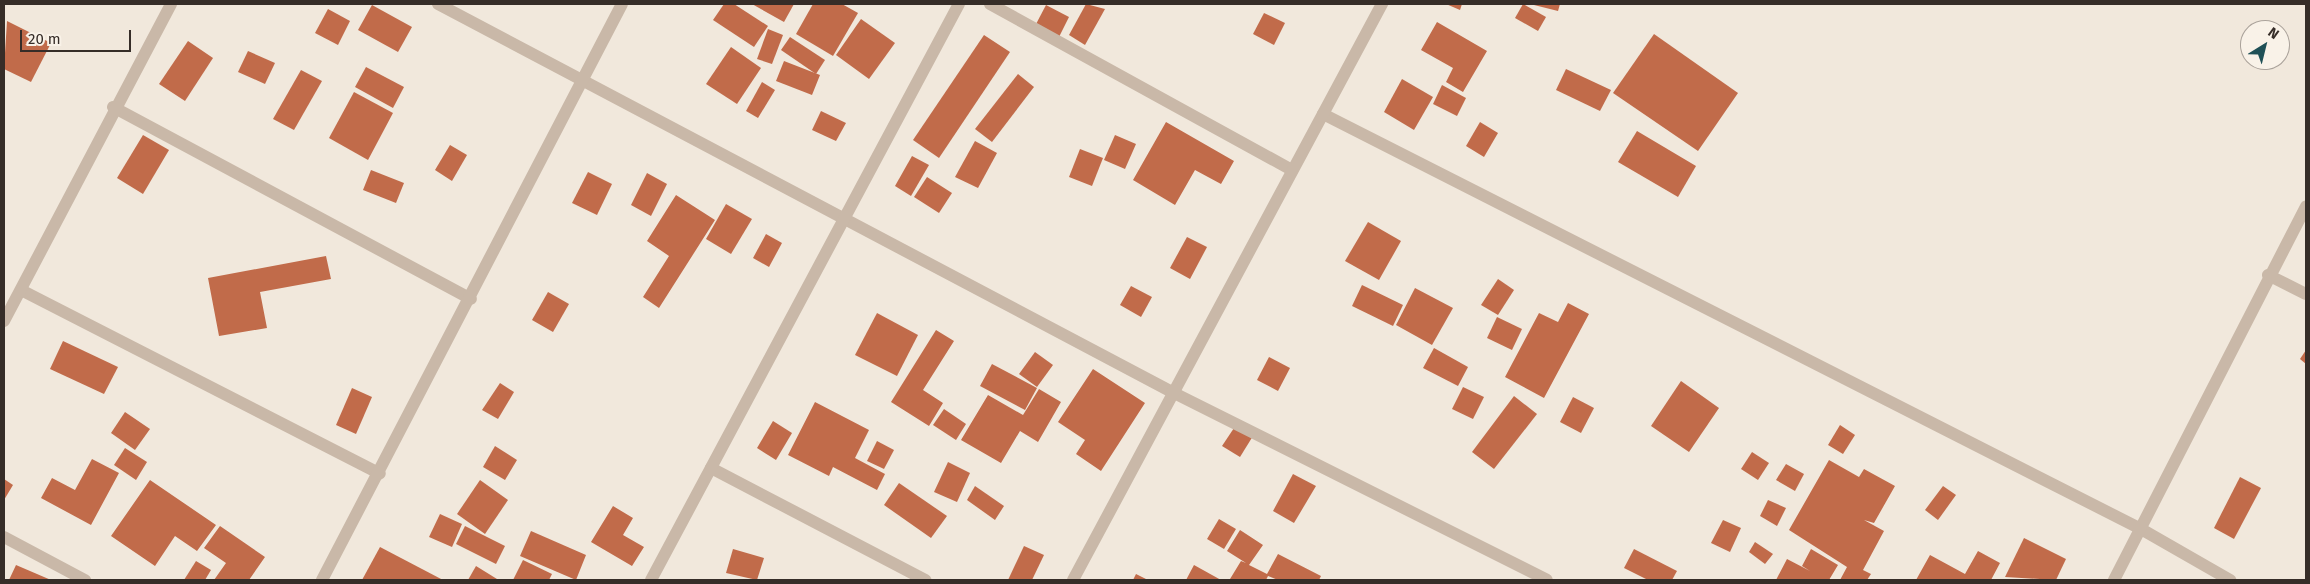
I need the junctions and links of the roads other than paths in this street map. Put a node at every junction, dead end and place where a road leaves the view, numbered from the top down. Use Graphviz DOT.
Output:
graph roads {
  1 [pos="171,4"];
  2 [pos="438,4"];
  3 [pos="622,4"];
  4 [pos="959,4"];
  5 [pos="990,4"];
  6 [pos="1382,4"];
  7 [pos="581,81"];
  8 [pos="113,107"];
  9 [pos="1323,114"];
  10 [pos="1292,170"];
  11 [pos="2306,206"];
  12 [pos="844,220"];
  13 [pos="2268,275"];
  14 [pos="21,290"];
  15 [pos="2306,294"];
  16 [pos="471,299"];
  17 [pos="4,321"];
  18 [pos="1172,392"];
  19 [pos="711,468"];
  20 [pos="380,474"];
  21 [pos="2141,530"];
  22 [pos="4,537"];
  23 [pos="85,580"];
  24 [pos="322,580"];
  25 [pos="651,580"];
  26 [pos="925,580"];
  27 [pos="1073,580"];
  28 [pos="1547,580"];
  29 [pos="2114,580"];
  30 [pos="2230,580"];
  1 -- 8 [label="street"];
  2 -- 7 [label="street"];
  3 -- 7 [label="street"];
  4 -- 12 [label="street"];
  5 -- 10 [label="street"];
  6 -- 9 [label="street"];
  7 -- 12 [label="street"];
  7 -- 16 [label="street"];
  8 -- 14 [label="street"];
  8 -- 16 [label="street"];
  9 -- 10 [label="street"];
  9 -- 21 [label="street"];
  10 -- 18 [label="street"];
  11 -- 13 [label="street"];
  12 -- 18 [label="street"];
  12 -- 19 [label="street"];
  13 -- 15 [label="street"];
  13 -- 21 [label="street"];
  14 -- 17 [label="street"];
  14 -- 20 [label="street"];
  16 -- 20 [label="street"];
  18 -- 27 [label="street"];
  18 -- 28 [label="street"];
  19 -- 25 [label="street"];
  19 -- 26 [label="street"];
  20 -- 24 [label="street"];
  21 -- 29 [label="street"];
  21 -- 30 [label="street"];
  22 -- 23 [label="street"];
}
